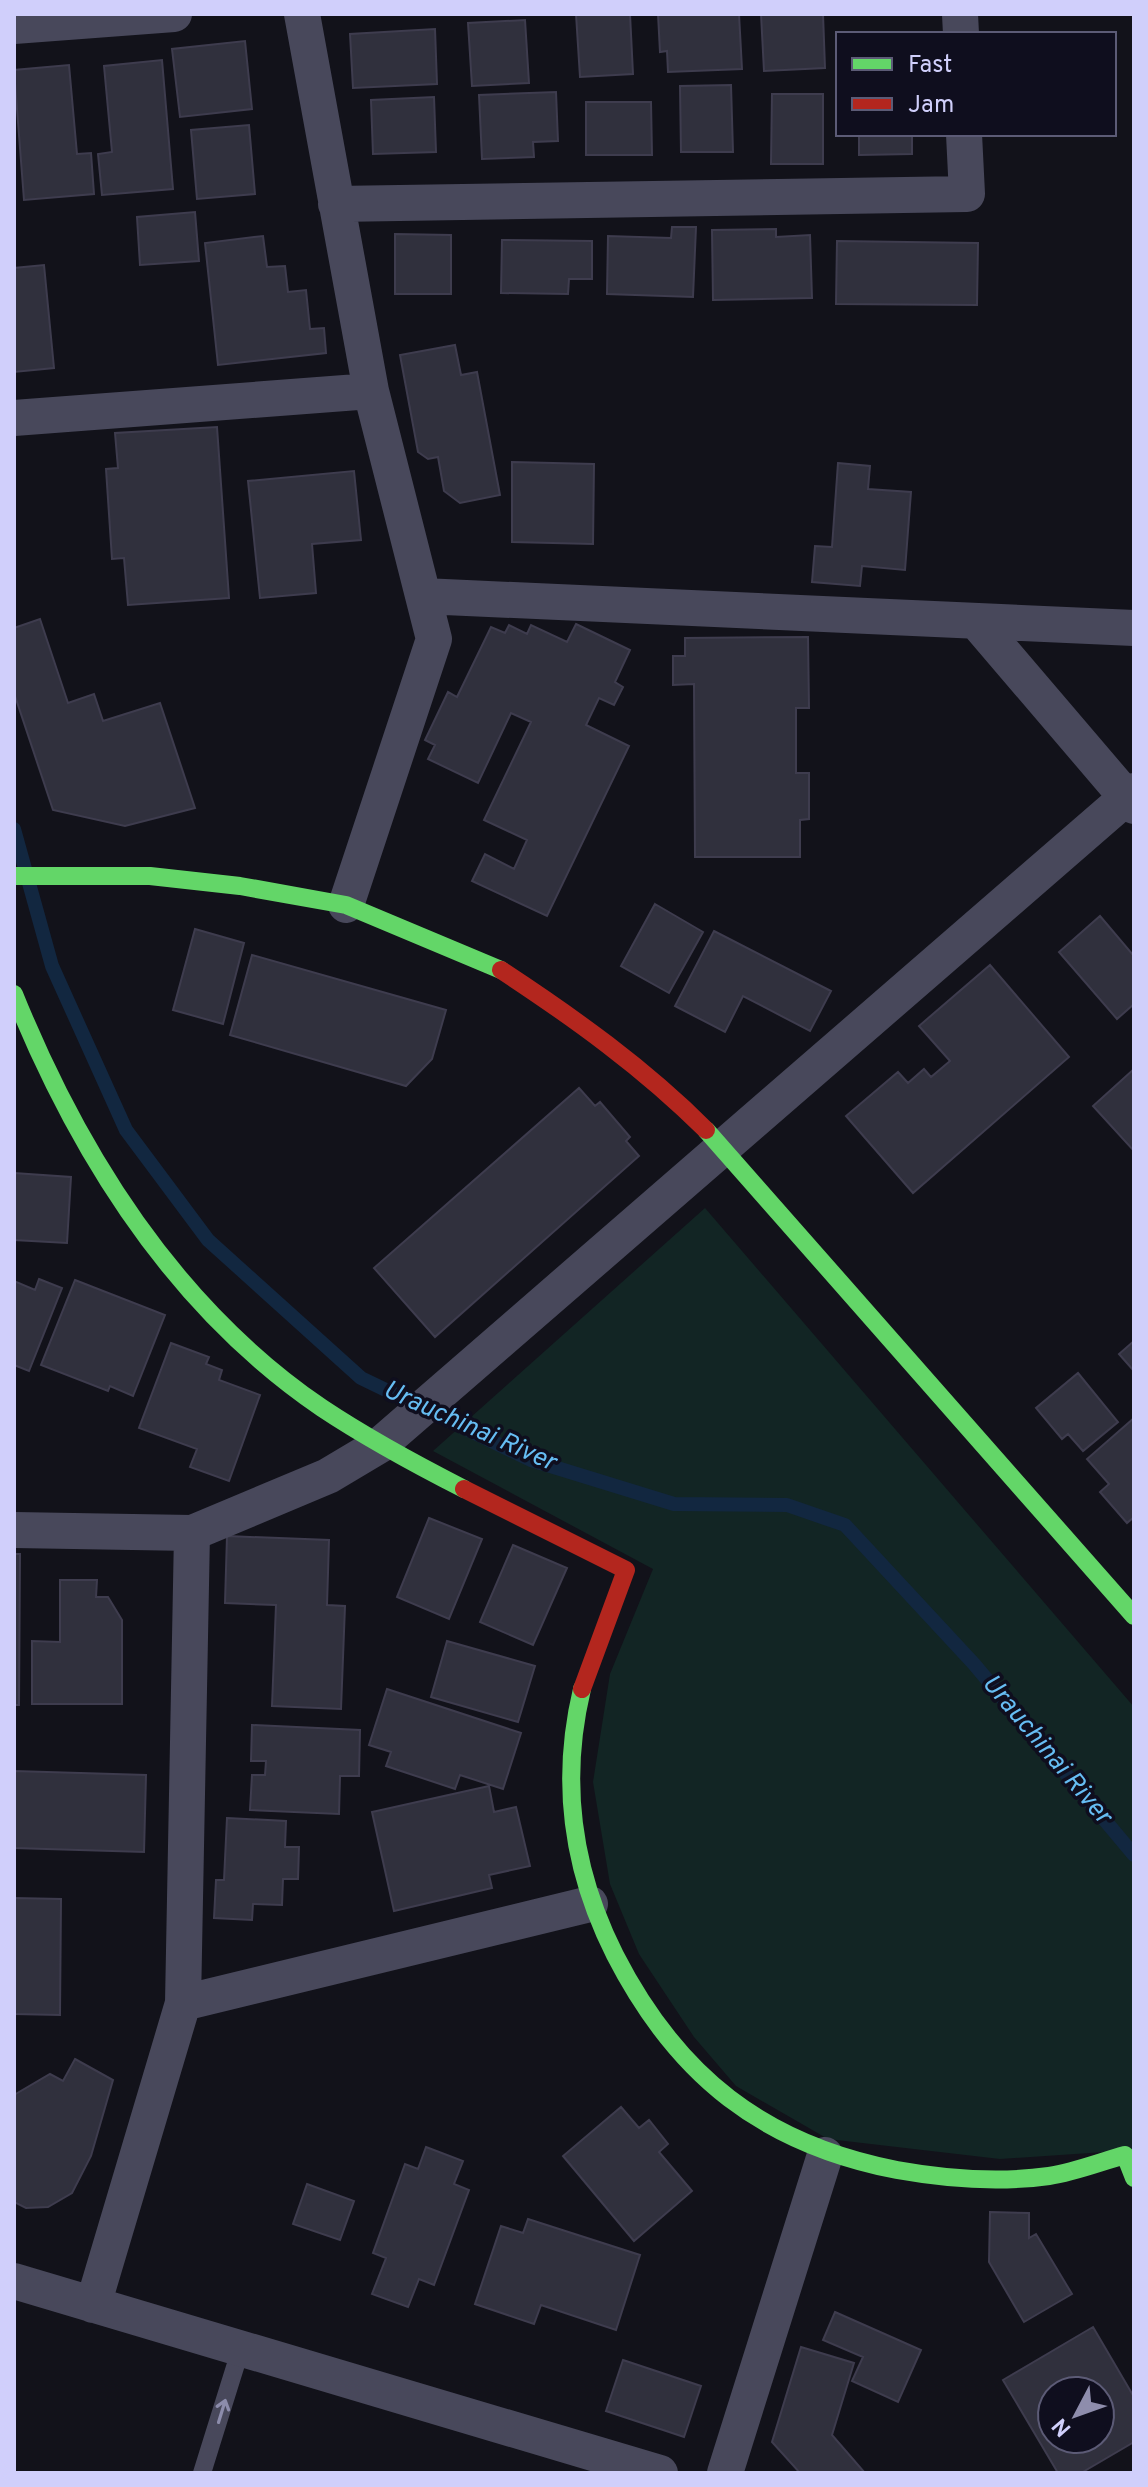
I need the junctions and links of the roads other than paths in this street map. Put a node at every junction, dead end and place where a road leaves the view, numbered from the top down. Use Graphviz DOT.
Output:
graph roads {
  1 [pos="174,14"];
  2 [pos="302,14"];
  3 [pos="14,26"];
  4 [pos="964,136"];
  5 [pos="336,204"];
  6 [pos="371,391"];
  7 [pos="14,418"];
  8 [pos="423,596"];
  9 [pos="976,621"];
  10 [pos="1134,628"];
  11 [pos="1131,798"];
  12 [pos="14,876"];
  13 [pos="346,905"];
  14 [pos="14,994"];
  15 [pos="722,1145"];
  16 [pos="390,1437"];
  17 [pos="14,1530"];
  18 [pos="192,1533"];
  19 [pos="1129,1600"];
  20 [pos="590,1904"];
  21 [pos="183,2003"];
  22 [pos="825,2155"];
  23 [pos="1134,2178"];
  24 [pos="14,2281"];
  25 [pos="93,2305"];
  26 [pos="241,2348"];
  27 [pos="202,2473"];
  28 [pos="660,2473"];
  29 [pos="725,2473"];
  1 -- 3 [label="street"];
  2 -- 5 [label="street"];
  4 -- 5 [label="street"];
  5 -- 6 [label="street"];
  6 -- 7 [label="street"];
  6 -- 8 [label="street"];
  8 -- 9 [label="street"];
  8 -- 13 [label="street"];
  9 -- 10 [label="street"];
  9 -- 11 [label="street"];
  11 -- 15 [label="street"];
  12 -- 13 [label="street"];
  13 -- 15 [label="street"];
  14 -- 16 [label="street"];
  15 -- 16 [label="street"];
  15 -- 19 [label="street"];
  16 -- 18 [label="street"];
  16 -- 20 [label="street"];
  17 -- 18 [label="street"];
  18 -- 21 [label="street"];
  20 -- 21 [label="street"];
  20 -- 22 [label="street"];
  21 -- 25 [label="street"];
  22 -- 23 [label="street"];
  22 -- 29 [label="street"];
  24 -- 25 [label="street"];
  25 -- 26 [label="street"];
  27 -- 26 [label="lane, one-way"];
  26 -- 28 [label="street"];
}
